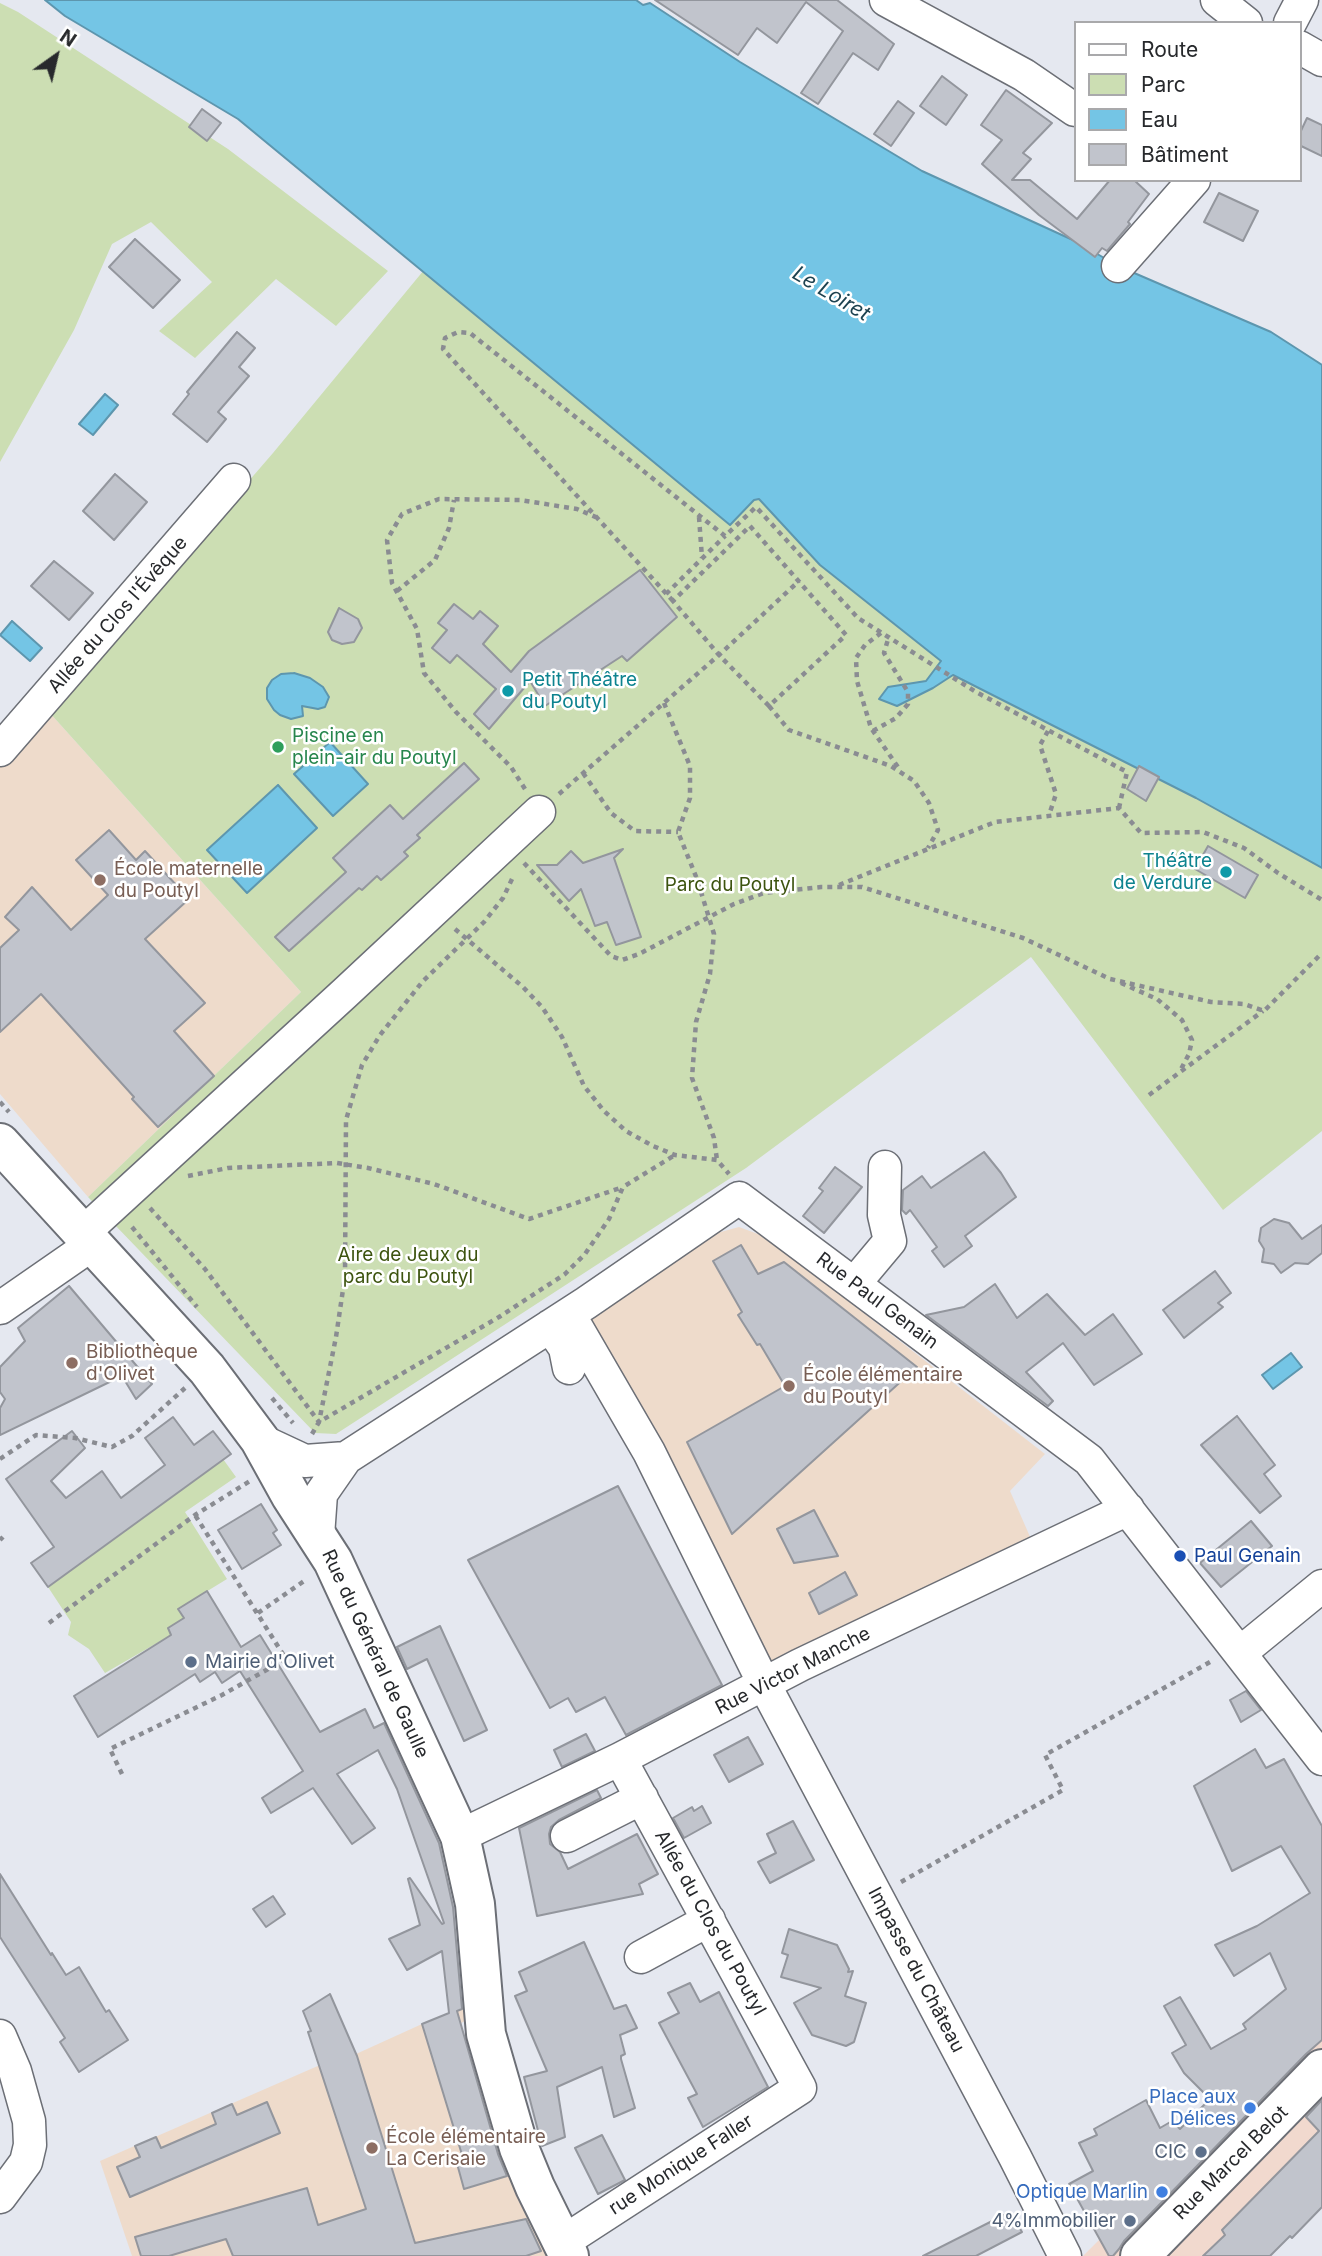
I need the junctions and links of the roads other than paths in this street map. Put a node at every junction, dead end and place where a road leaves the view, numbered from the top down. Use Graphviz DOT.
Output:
graph roads {
  1 [pos="886,0"];
  2 [pos="1217,0"];
  3 [pos="1274,0"];
  4 [pos="1302,0"];
  5 [pos="1243,21"];
  6 [pos="1278,21"];
  7 [pos="1291,21"];
  8 [pos="1301,48"];
  9 [pos="1322,60"];
  10 [pos="1074,109"];
  11 [pos="1192,182"];
  12 [pos="1118,266"];
  13 [pos="234,480"];
  14 [pos="0,750"];
  15 [pos="538,811"];
  16 [pos="9,1132"];
  17 [pos="885,1167"];
  18 [pos="86,1239"];
  19 [pos="854,1284"];
  20 [pos="0,1308"];
  21 [pos="560,1320"];
  22 [pos="569,1368"];
  23 [pos="267,1453"];
  24 [pos="346,1458"];
  25 [pos="1128,1509"];
  26 [pos="326,1548"];
  27 [pos="1322,1586"];
  28 [pos="1238,1651"];
  29 [pos="764,1684"];
  30 [pos="620,1759"];
  31 [pos="1322,1759"];
  32 [pos="642,1798"];
  33 [pos="460,1836"];
  34 [pos="567,1836"];
  35 [pos="709,1920"];
  36 [pos="641,1957"];
  37 [pos="0,2036"];
  38 [pos="1322,2069"];
  39 [pos="800,2088"];
  40 [pos="0,2197"];
  41 [pos="566,2249"];
  42 [pos="1065,2256"];
  43 [pos="1140,2256"];
  1 -- 10 [label="street"];
  2 -- 5 [label="street"];
  3 -- 6 [label="street"];
  4 -- 7 [label="street"];
  8 -- 9 [label="street"];
  11 -- 12 [label="street"];
  13 -- 14 [label="street, Allée du Clos l'Évêque"];
  15 -- 18 [label="street"];
  16 -- 18 [label="main road, Rue du Général de Gaulle"];
  17 -- 19 [label="street"];
  18 -- 20 [label="street"];
  18 -- 23 [label="main road, Rue du Général de Gaulle"];
  19 -- 21 [label="street, Rue Paul Genain"];
  19 -- 25 [label="street, Rue Paul Genain"];
  21 -- 22 [label="street"];
  21 -- 24 [label="street"];
  21 -- 29 [label="street, Impasse du Château"];
  23 -- 24 [label="street"];
  23 -- 26 [label="main road, Rue du Général de Gaulle"];
  24 -- 26 [label="street"];
  25 -- 28 [label="street, Rue Paul Genain"];
  25 -- 29 [label="street, Rue Victor Manche"];
  26 -- 33 [label="main road, Rue du Général de Gaulle"];
  27 -- 28 [label="street"];
  28 -- 31 [label="street, Rue Paul Genain"];
  29 -- 30 [label="street, Rue Victor Manche"];
  29 -- 42 [label="street, Impasse du Château"];
  30 -- 32 [label="street, Allée du Clos du Poutyl"];
  30 -- 33 [label="street, Rue Victor Manche"];
  32 -- 34 [label="street"];
  32 -- 35 [label="street, Allée du Clos du Poutyl"];
  33 -- 41 [label="main road, Rue du Général de Gaulle"];
  35 -- 36 [label="street"];
  35 -- 39 [label="street, Allée du Clos du Poutyl"];
  37 -- 40 [label="street"];
  38 -- 43 [label="main road, Rue Marcel Belot"];
  39 -- 41 [label="street, rue Monique Faller"];
}
